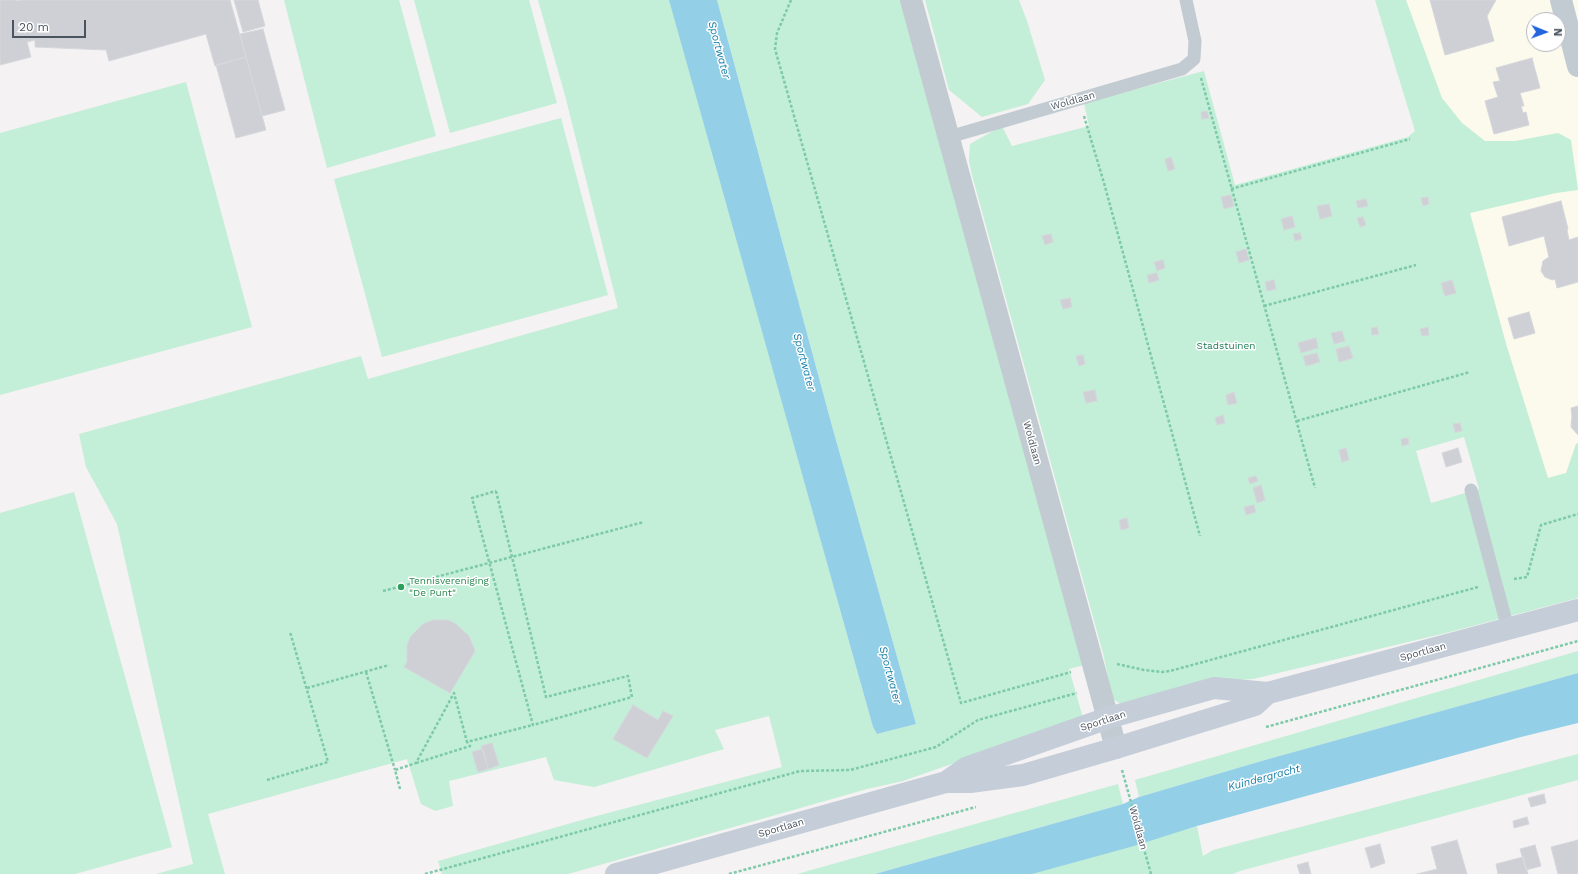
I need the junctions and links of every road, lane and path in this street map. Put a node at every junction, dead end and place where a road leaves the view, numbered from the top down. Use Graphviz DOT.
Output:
graph roads {
  1 [pos="791,0"];
  2 [pos="911,0"];
  3 [pos="1186,0"];
  4 [pos="1561,0"];
  5 [pos="1194,59"];
  6 [pos="1578,66"];
  7 [pos="1079,99"];
  8 [pos="949,137"];
  9 [pos="1410,140"];
  10 [pos="1231,189"];
  11 [pos="1416,265"];
  12 [pos="1264,306"];
  13 [pos="1470,372"];
  14 [pos="1297,421"];
  15 [pos="1315,488"];
  16 [pos="1471,490"];
  17 [pos="1578,514"];
  18 [pos="644,522"];
  19 [pos="1200,536"];
  20 [pos="512,558"];
  21 [pos="490,564"];
  22 [pos="1495,582"];
  23 [pos="383,591"];
  24 [pos="1578,610"];
  25 [pos="1508,629"];
  26 [pos="290,632"];
  27 [pos="389,665"];
  28 [pos="1093,666"];
  29 [pos="366,672"];
  30 [pos="1099,687"];
  31 [pos="307,688"];
  32 [pos="1268,693"];
  33 [pos="1108,718"];
  34 [pos="533,725"];
  35 [pos="468,742"];
  36 [pos="1116,748"];
  37 [pos="416,763"];
  38 [pos="394,770"];
  39 [pos="267,780"];
  40 [pos="946,782"];
  41 [pos="1126,783"];
  42 [pos="400,789"];
  43 [pos="425,874"];
  44 [pos="616,874"];
  45 [pos="1151,874"];
  1 -- 28 [label="path"];
  2 -- 8 [label="street, Woldlaan"];
  3 -- 5 [label="lane"];
  4 -- 6 [label="street"];
  5 -- 7 [label="lane, Woldlaan"];
  5 -- 10 [label="path"];
  7 -- 8 [label="lane, Woldlaan"];
  7 -- 19 [label="path"];
  8 -- 28 [label="street, Woldlaan"];
  9 -- 10 [label="path"];
  10 -- 12 [label="path"];
  11 -- 12 [label="path"];
  12 -- 14 [label="path"];
  13 -- 14 [label="path"];
  14 -- 15 [label="path"];
  16 -- 22 [label="lane"];
  17 -- 22 [label="path"];
  18 -- 20 [label="path"];
  20 -- 21 [label="path"];
  20 -- 21 [label="path"];
  20 -- 34 [label="path"];
  21 -- 23 [label="path"];
  21 -- 34 [label="path"];
  22 -- 25 [label="lane"];
  22 -- 28 [label="path"];
  24 -- 25 [label="street, Sportlaan"];
  25 -- 32 [label="street, Sportlaan"];
  26 -- 31 [label="path"];
  27 -- 29 [label="path"];
  28 -- 30 [label="street, Woldlaan"];
  29 -- 31 [label="path"];
  29 -- 38 [label="path"];
  30 -- 33 [label="street, Woldlaan"];
  30 -- 43 [label="path"];
  31 -- 39 [label="path"];
  32 -- 33 [label="street, Sportlaan"];
  32 -- 36 [label="street, Sportlaan"];
  33 -- 36 [label="street, Woldlaan"];
  33 -- 40 [label="street, Sportlaan"];
  34 -- 35 [label="path"];
  35 -- 37 [label="path"];
  35 -- 37 [label="path"];
  36 -- 40 [label="street, Sportlaan"];
  37 -- 38 [label="path"];
  38 -- 42 [label="path"];
  40 -- 44 [label="street, Sportlaan"];
  41 -- 45 [label="path, Woldlaan"];
}
